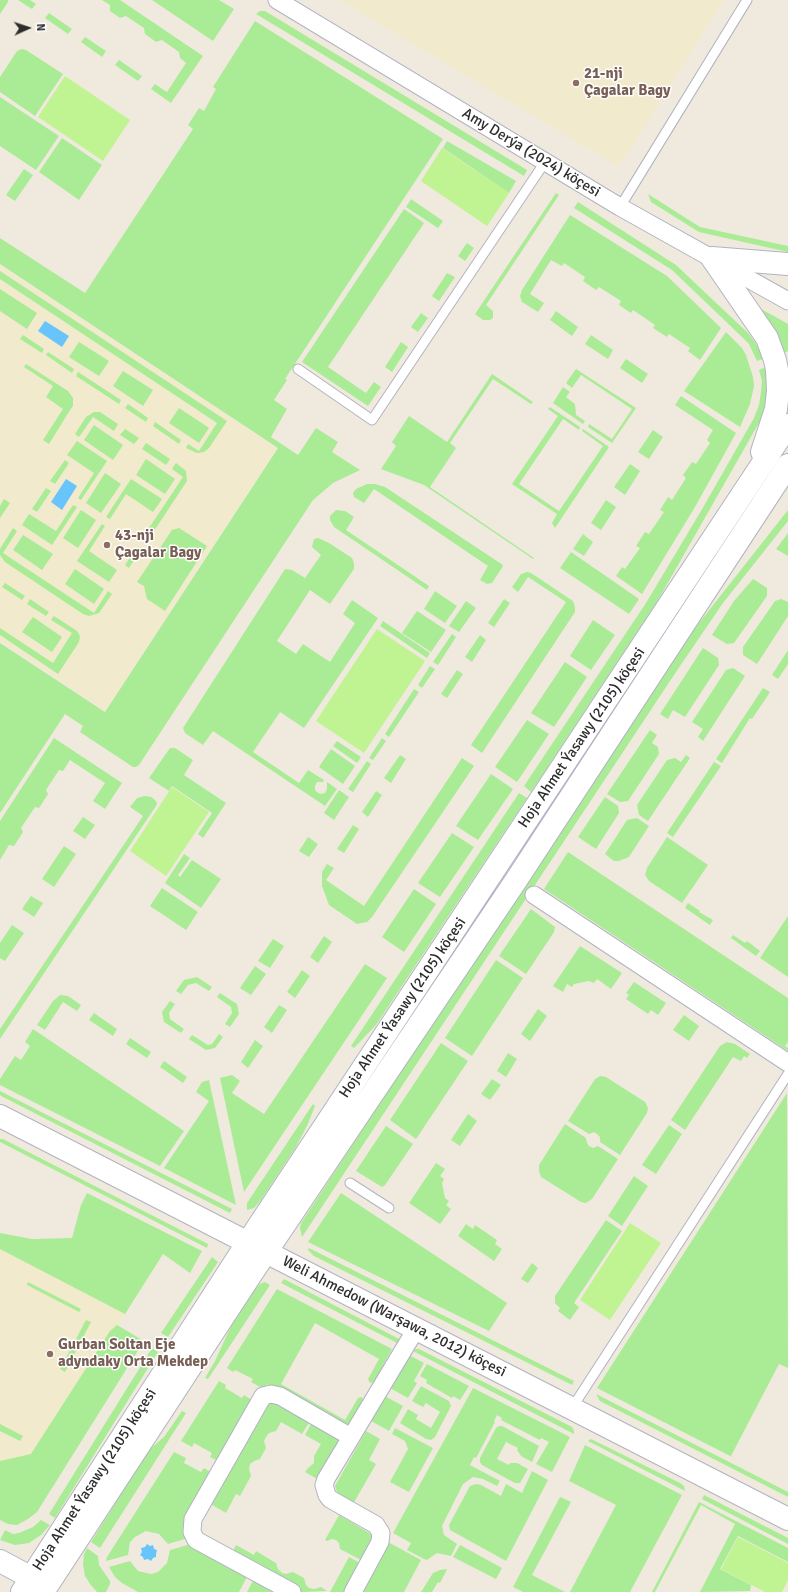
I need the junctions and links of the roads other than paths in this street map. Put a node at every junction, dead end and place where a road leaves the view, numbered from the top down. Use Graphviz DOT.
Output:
graph roads {
  1 [pos="276,0"];
  2 [pos="747,0"];
  3 [pos="545,162"];
  4 [pos="620,207"];
  5 [pos="712,258"];
  6 [pos="788,264"];
  7 [pos="788,301"];
  8 [pos="298,369"];
  9 [pos="788,425"];
  10 [pos="788,465"];
  11 [pos="788,474"];
  12 [pos="752,481"];
  13 [pos="773,489"];
  14 [pos="534,895"];
  15 [pos="788,1063"];
  16 [pos="788,1074"];
  17 [pos="0,1116"];
  18 [pos="350,1183"];
  19 [pos="389,1208"];
  20 [pos="257,1247"];
  21 [pos="416,1329"];
  22 [pos="572,1408"];
  23 [pos="351,1437"];
  24 [pos="788,1519"];
  25 [pos="0,1561"];
  26 [pos="41,1588"];
  27 [pos="292,1592"];
  28 [pos="353,1592"];
  1 -- 3 [label="street, Amy Derýa (2024) köçesi"];
  2 -- 4 [label="lane"];
  3 -- 4 [label="street, Amy Derýa (2024) köçesi"];
  3 -- 8 [label="lane"];
  4 -- 5 [label="street, Amy Derýa (2024) köçesi"];
  5 -- 6 [label="main road"];
  5 -- 7 [label="street, Amy Derýa (2024) köçesi"];
  5 -- 12 [label="main road"];
  9 -- 12 [label="main road, Hoja Ahmet Ýasawy (2105) köçesi"];
  10 -- 13 [label="main road, Hoja Ahmet Ýasawy (2105) köçesi"];
  11 -- 13 [label="main road"];
  12 -- 20 [label="main road, Hoja Ahmet Ýasawy (2105) köçesi"];
  13 -- 20 [label="main road, Hoja Ahmet Ýasawy (2105) köçesi"];
  14 -- 15 [label="street"];
  16 -- 22 [label="lane"];
  17 -- 20 [label="main road, Weli Ahmedow (Warşawa, 2012) köçesi"];
  18 -- 19 [label="lane"];
  20 -- 21 [label="main road, Weli Ahmedow (Warşawa, 2012) köçesi"];
  20 -- 26 [label="main road, Hoja Ahmet Ýasawy (2105) köçesi"];
  21 -- 22 [label="main road, Weli Ahmedow (Warşawa, 2012) köçesi"];
  21 -- 23 [label="street"];
  22 -- 24 [label="main road, Weli Ahmedow (Warşawa, 2012) köçesi"];
  23 -- 27 [label="street"];
  23 -- 28 [label="street"];
  25 -- 26 [label="main road"];
}
